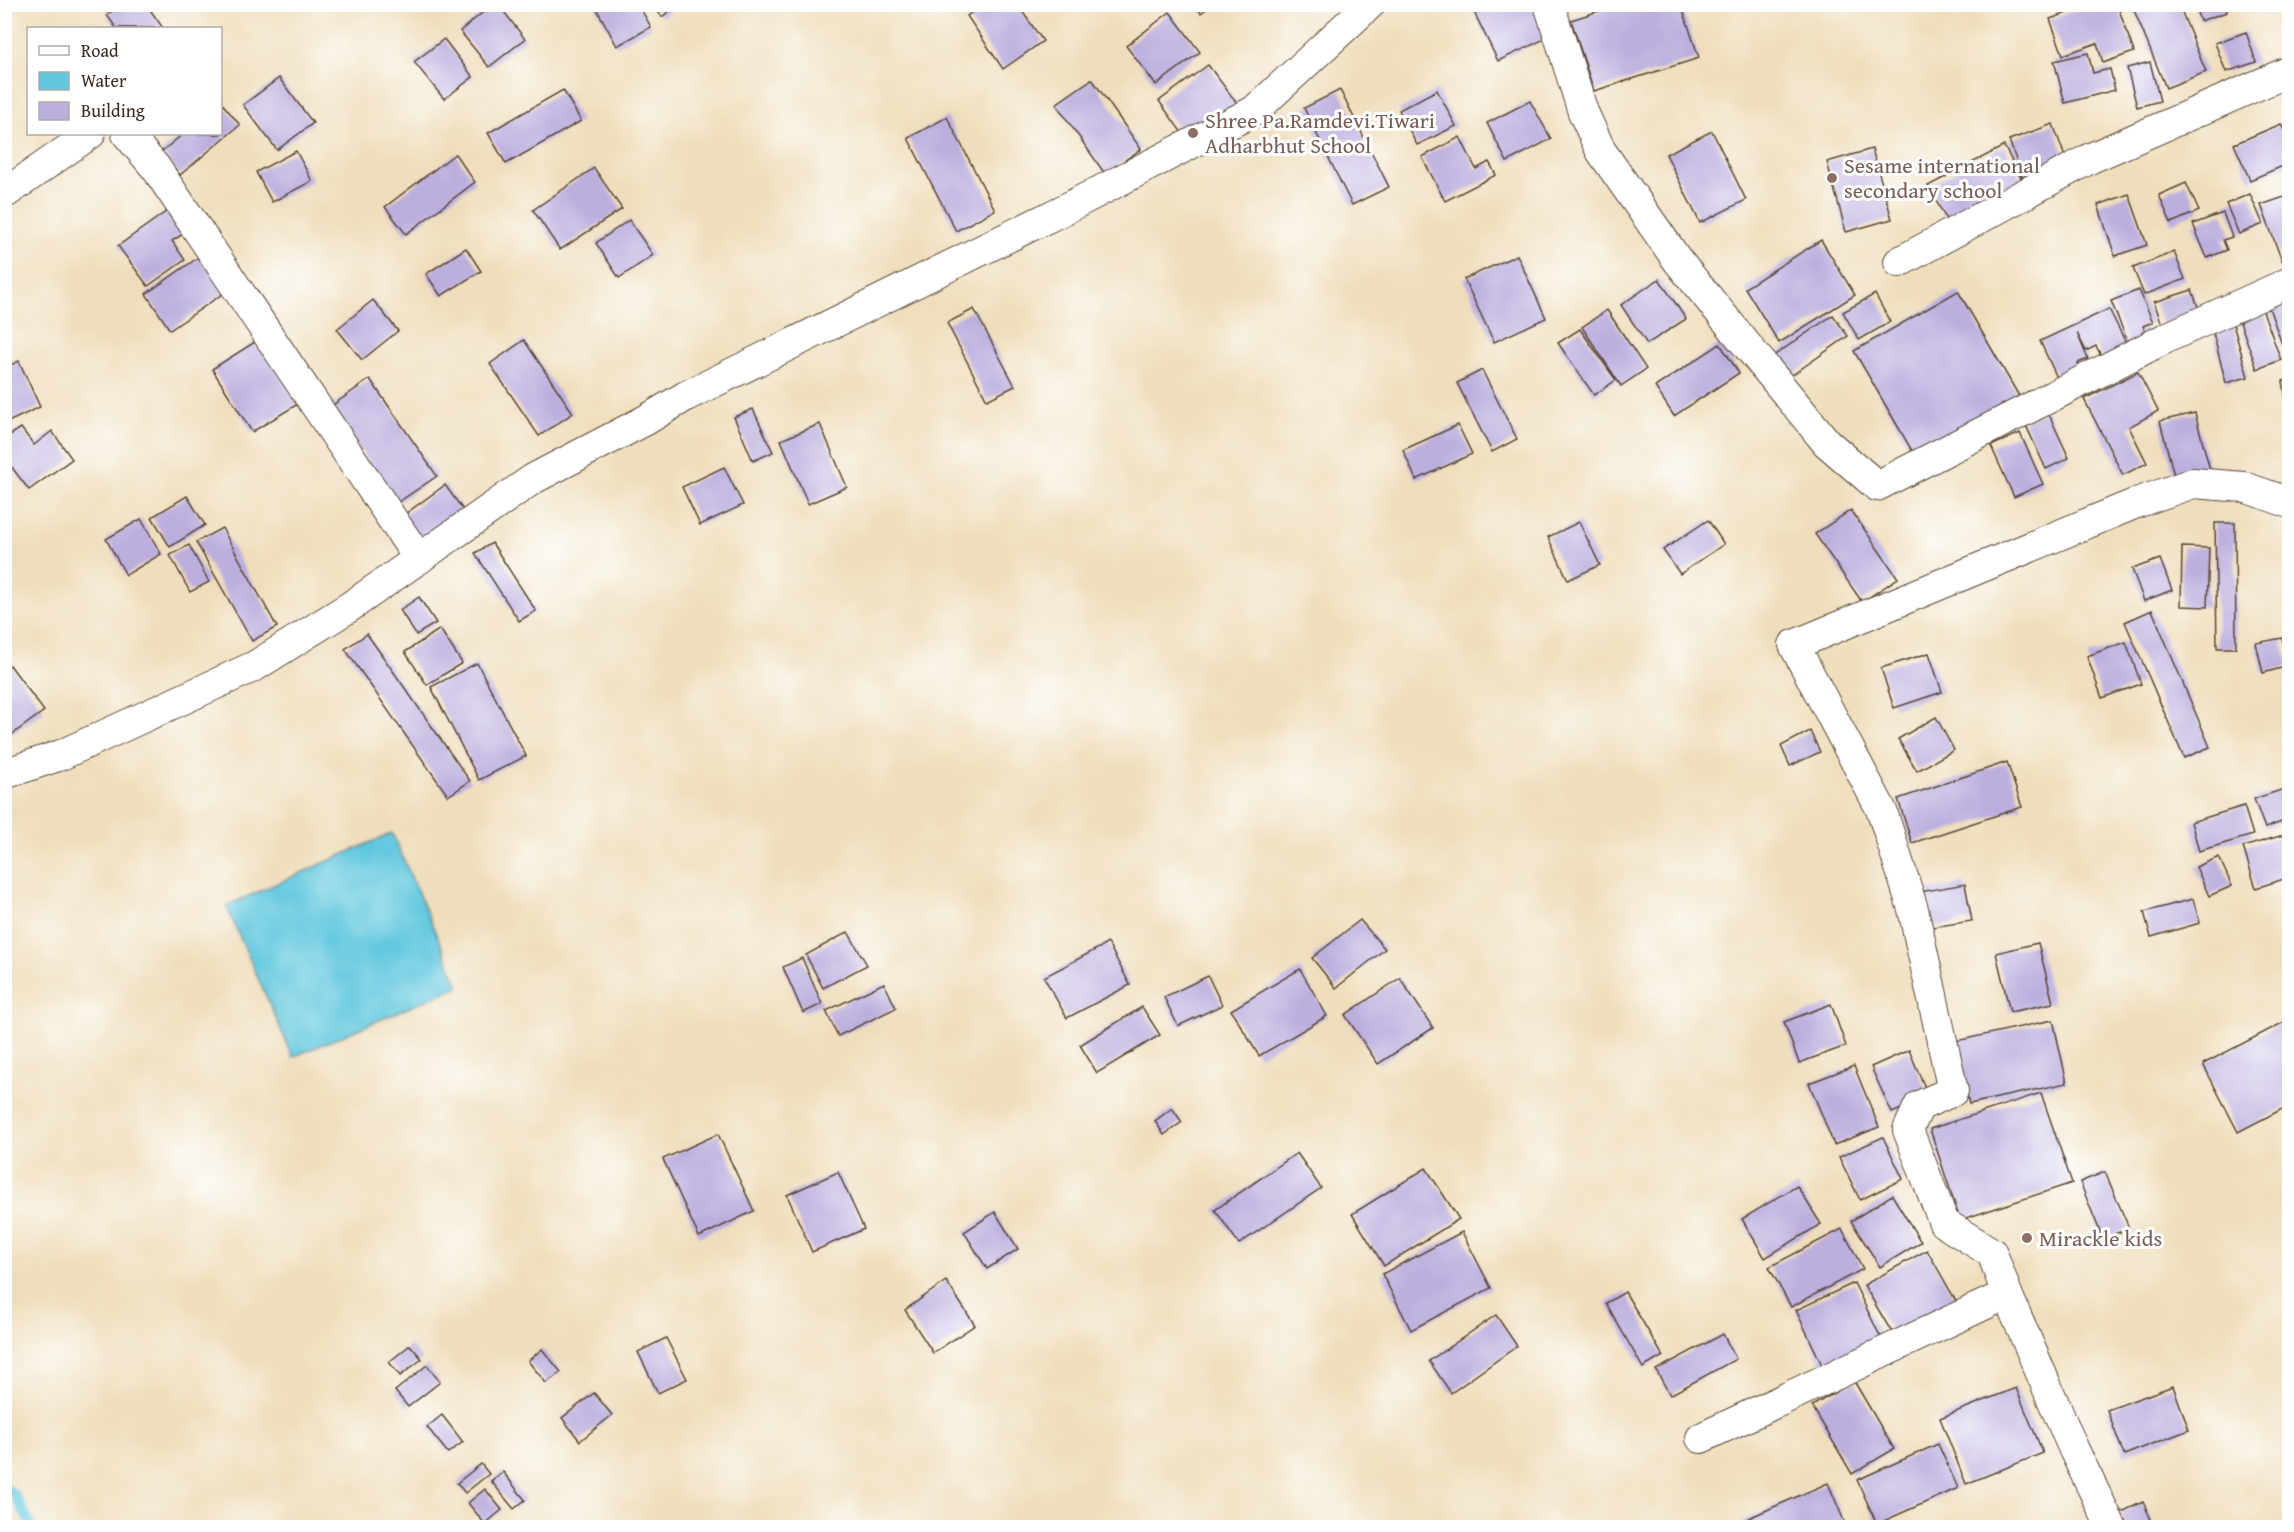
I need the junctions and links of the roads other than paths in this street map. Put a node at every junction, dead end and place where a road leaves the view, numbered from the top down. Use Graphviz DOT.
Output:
graph roads {
  1 [pos="1370,4"];
  2 [pos="1549,4"];
  3 [pos="2289,71"];
  4 [pos="89,135"];
  5 [pos="128,135"];
  6 [pos="4,194"];
  7 [pos="1899,262"];
  8 [pos="2289,282"];
  9 [pos="2289,503"];
  10 [pos="419,559"];
  11 [pos="4,774"];
  12 [pos="2007,1294"];
  13 [pos="1701,1438"];
  14 [pos="2112,1527"];
  1 -- 10 [label="street"];
  2 -- 8 [label="street"];
  3 -- 7 [label="street"];
  4 -- 6 [label="street"];
  5 -- 10 [label="street"];
  9 -- 12 [label="street"];
  10 -- 11 [label="street"];
  12 -- 13 [label="street"];
  12 -- 14 [label="street"];
}
